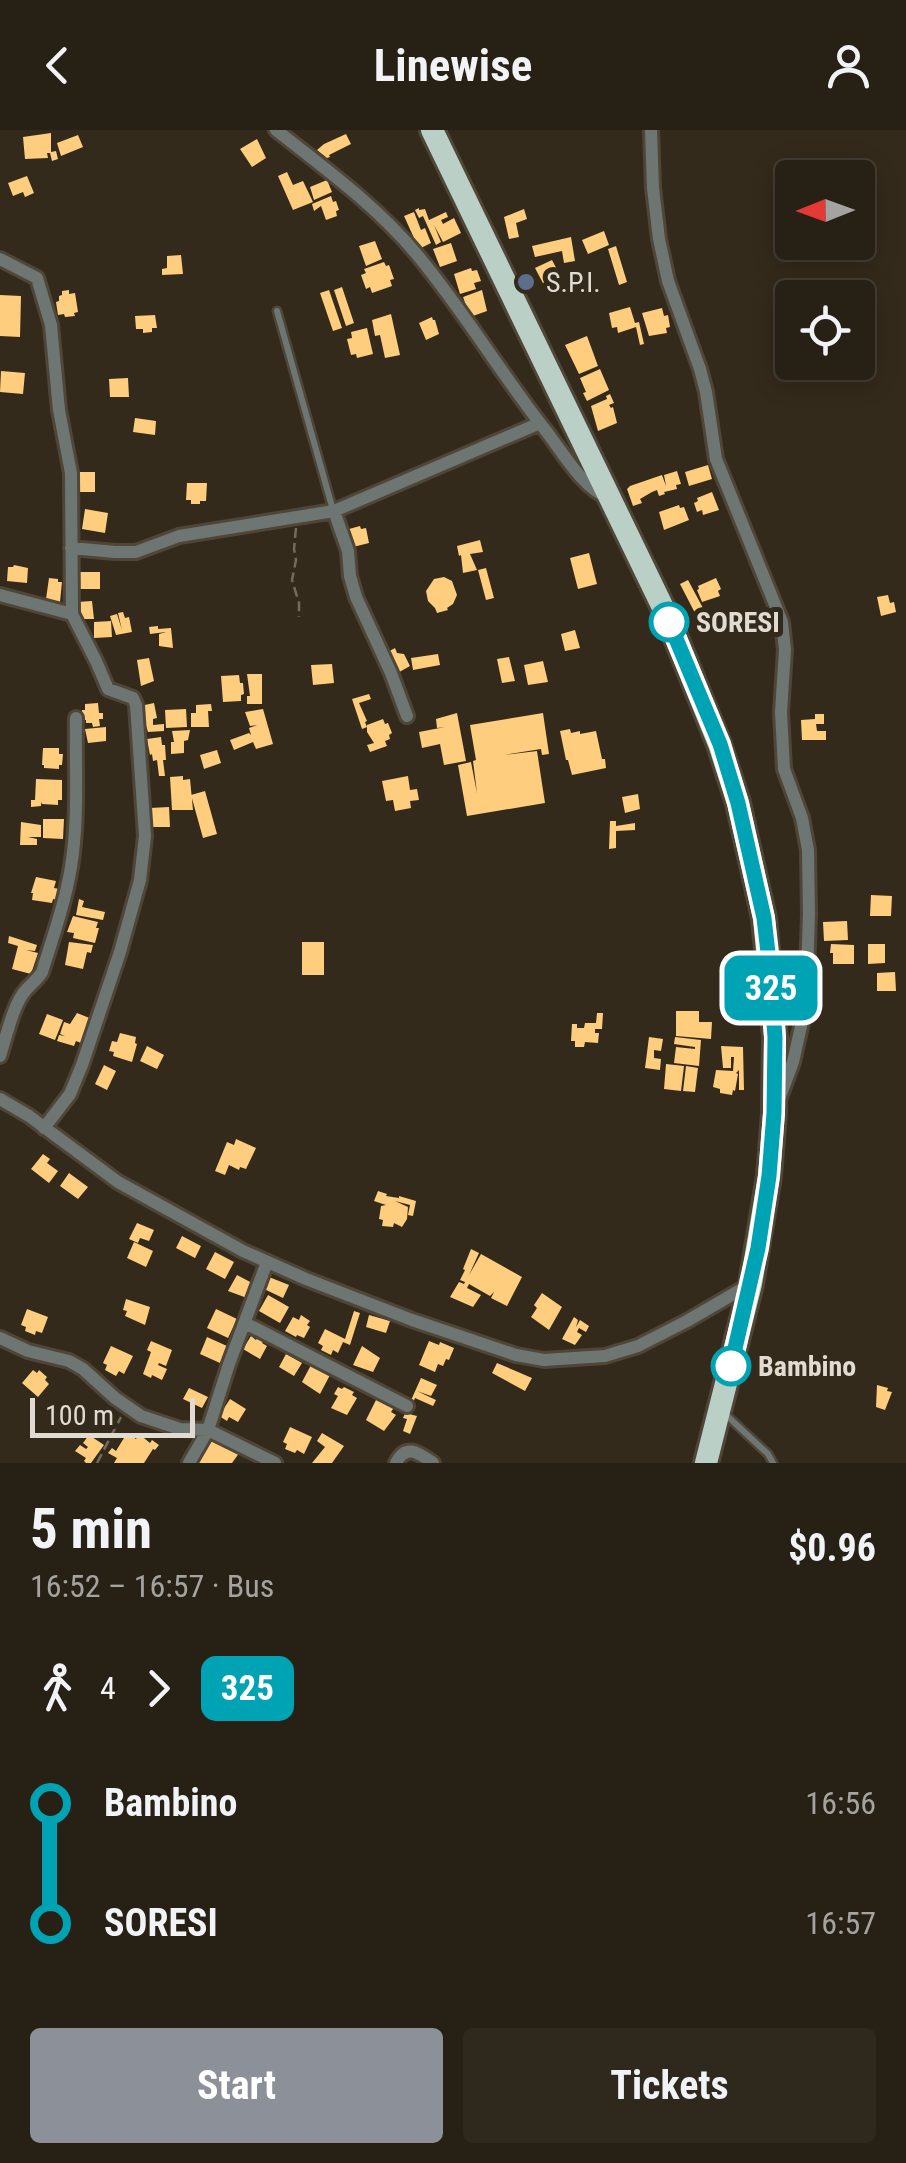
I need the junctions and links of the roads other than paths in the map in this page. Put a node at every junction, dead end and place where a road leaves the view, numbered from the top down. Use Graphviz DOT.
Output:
graph roads {
  1 [pos="276,130"];
  2 [pos="432,130"];
  3 [pos="651,130"];
  4 [pos="0,259"];
  5 [pos="277,312"];
  6 [pos="540,423"];
  7 [pos="610,498"];
  8 [pos="334,511"];
  9 [pos="72,548"];
  10 [pos="0,595"];
  11 [pos="72,614"];
  12 [pos="407,716"];
  13 [pos="76,718"];
  14 [pos="0,1056"];
  15 [pos="0,1099"];
  16 [pos="774,1113"];
  17 [pos="44,1128"];
  18 [pos="267,1262"];
  19 [pos="751,1284"];
  20 [pos="245,1323"];
  21 [pos="0,1338"];
  22 [pos="407,1406"];
  23 [pos="721,1410"];
  24 [pos="208,1430"];
  25 [pos="189,1463"];
  26 [pos="275,1463"];
  27 [pos="396,1463"];
  28 [pos="433,1463"];
  29 [pos="706,1463"];
  30 [pos="773,1463"];
  1 -- 6 [label="street"];
  2 -- 7 [label="highway"];
  3 -- 16 [label="street"];
  4 -- 9 [label="street"];
  5 -- 8 [label="lane"];
  6 -- 7 [label="street"];
  6 -- 8 [label="street"];
  7 -- 16 [label="highway"];
  8 -- 9 [label="street"];
  8 -- 12 [label="street"];
  9 -- 11 [label="street"];
  10 -- 11 [label="street"];
  11 -- 17 [label="street"];
  13 -- 14 [label="street"];
  15 -- 17 [label="street"];
  16 -- 19 [label="highway"];
  17 -- 18 [label="street"];
  18 -- 19 [label="street"];
  18 -- 20 [label="street"];
  19 -- 23 [label="highway"];
  20 -- 22 [label="street"];
  20 -- 24 [label="street"];
  21 -- 24 [label="street"];
  23 -- 29 [label="highway"];
  23 -- 30 [label="lane"];
  24 -- 25 [label="street"];
  24 -- 26 [label="street"];
  27 -- 28 [label="street"];
}
